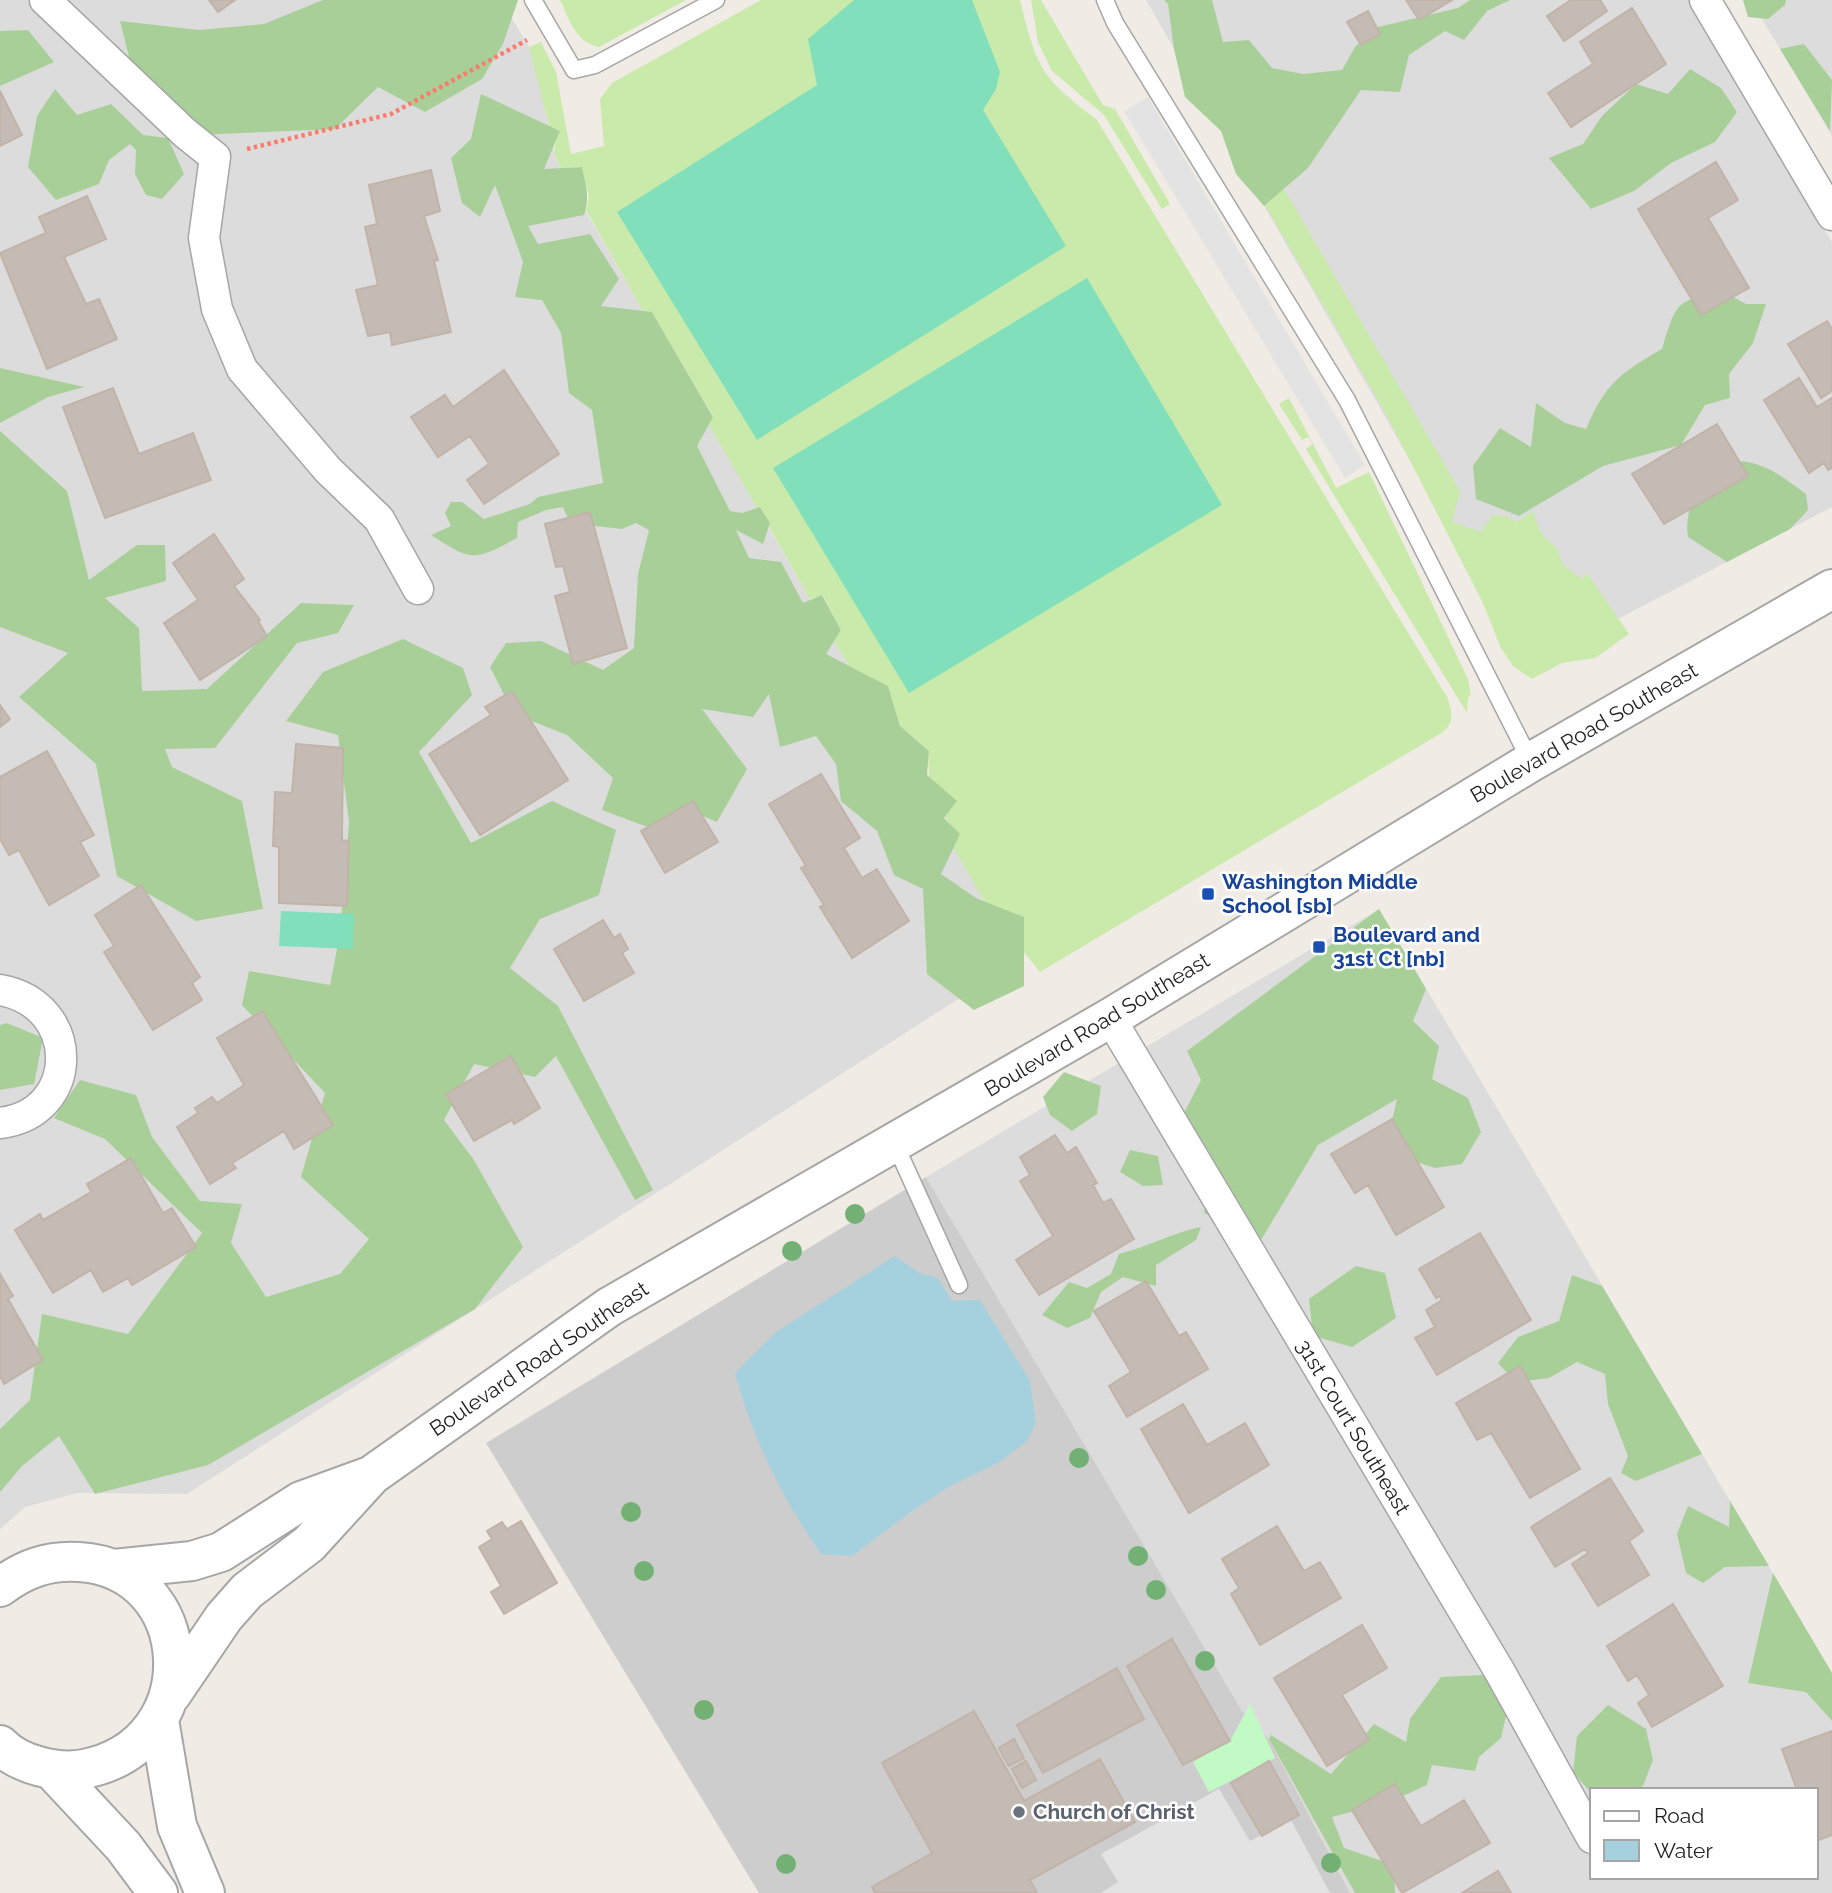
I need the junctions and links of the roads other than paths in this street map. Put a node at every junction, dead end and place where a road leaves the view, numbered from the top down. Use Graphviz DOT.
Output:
graph roads {
  1 [pos="45,0"];
  2 [pos="533,0"];
  3 [pos="716,0"];
  4 [pos="1105,0"];
  5 [pos="1705,0"];
  6 [pos="1828,200"];
  7 [pos="418,589"];
  8 [pos="1832,589"];
  9 [pos="1531,762"];
  10 [pos="0,990"];
  11 [pos="1110,1018"];
  12 [pos="0,1122"];
  13 [pos="895,1144"];
  14 [pos="959,1285"];
  15 [pos="372,1475"];
  16 [pos="114,1569"];
  17 [pos="0,1587"];
  18 [pos="165,1707"];
  19 [pos="1,1748"];
  20 [pos="51,1769"];
  21 [pos="1590,1834"];
  22 [pos="158,1893"];
  23 [pos="205,1893"];
  1 -- 7 [label="street"];
  2 -- 3 [label="lane"];
  4 -- 9 [label="lane"];
  5 -- 6 [label="street"];
  8 -- 9 [label="street, Boulevard Road Southeast"];
  9 -- 11 [label="street, Boulevard Road Southeast"];
  10 -- 12 [label="street"];
  11 -- 13 [label="street, Boulevard Road Southeast"];
  11 -- 21 [label="street, 31st Court Southeast"];
  13 -- 14 [label="lane"];
  13 -- 15 [label="street, Boulevard Road Southeast"];
  15 -- 16 [label="street, Boulevard Road Southeast"];
  15 -- 18 [label="street, Boulevard Road Southeast"];
  16 -- 17 [label="street, Boulevard Road Southeast"];
  16 -- 18 [label="street"];
  18 -- 20 [label="street, Boulevard Road Southeast"];
  18 -- 23 [label="street"];
  19 -- 20 [label="street"];
  20 -- 22 [label="street"];
}
